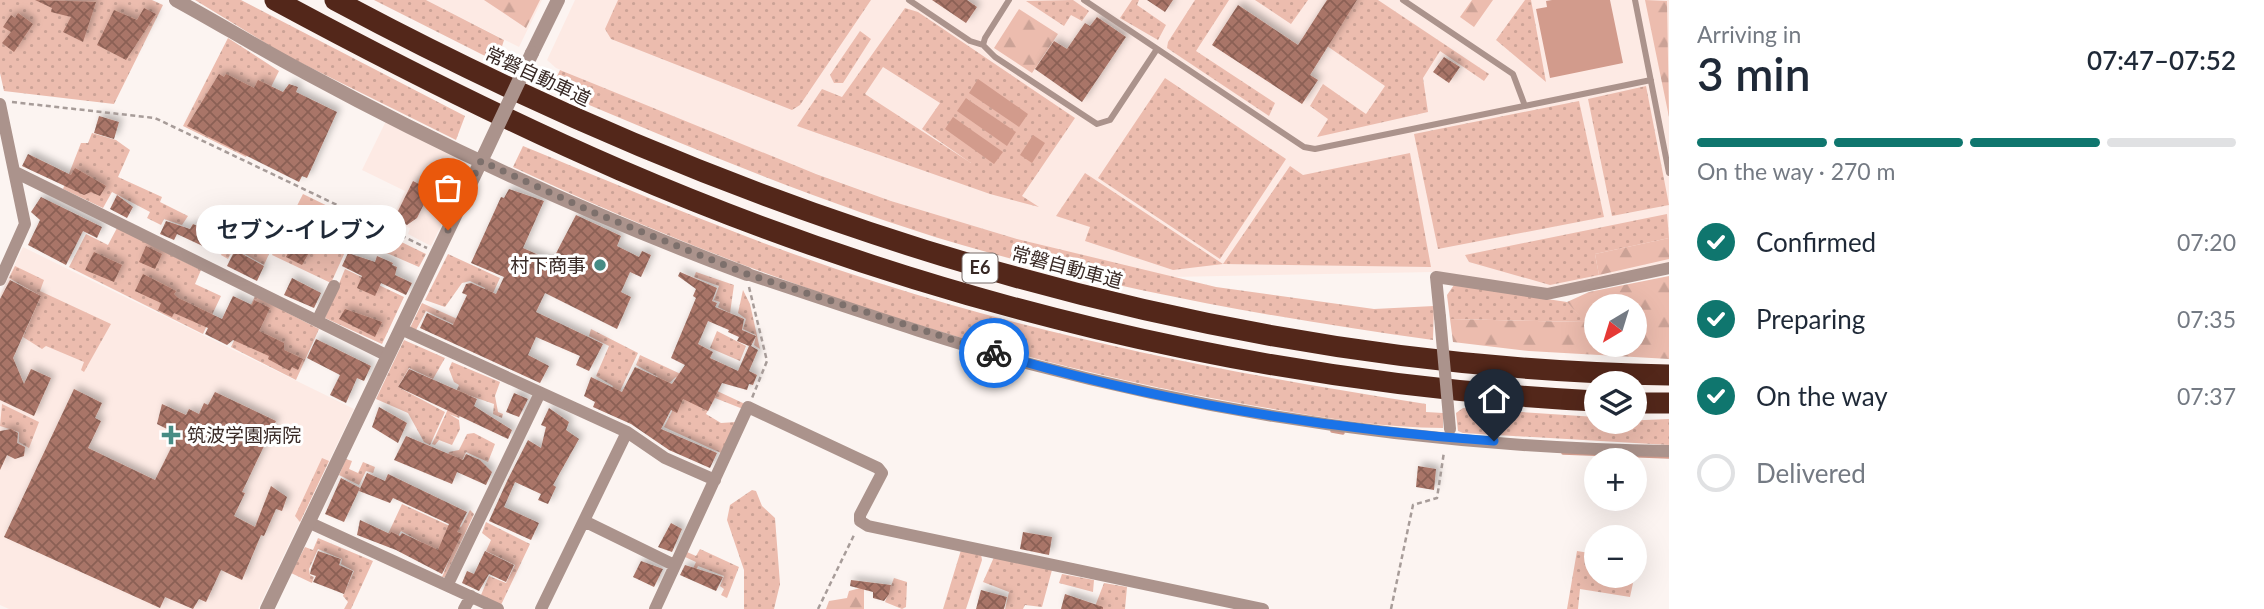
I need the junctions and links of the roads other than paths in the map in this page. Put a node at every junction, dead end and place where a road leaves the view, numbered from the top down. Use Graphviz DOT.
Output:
graph roads {
  1 [pos="176,0"];
  2 [pos="275,0"];
  3 [pos="335,0"];
  4 [pos="558,0"];
  5 [pos="909,0"];
  6 [pos="1009,0"];
  7 [pos="1084,0"];
  8 [pos="1403,0"];
  9 [pos="1635,0"];
  10 [pos="984,45"];
  11 [pos="1157,49"];
  12 [pos="1651,80"];
  13 [pos="0,102"];
  14 [pos="1525,106"];
  15 [pos="484,156"];
  16 [pos="15,172"];
  17 [pos="1669,173"];
  18 [pos="1669,268"];
  19 [pos="747,274"];
  20 [pos="0,280"];
  21 [pos="334,286"];
  22 [pos="317,321"];
  23 [pos="401,330"];
  24 [pos="388,356"];
  25 [pos="1669,375"];
  26 [pos="540,393"];
  27 [pos="1584,400"];
  28 [pos="1647,402"];
  29 [pos="1669,403"];
  30 [pos="627,432"];
  31 [pos="1448,433"];
  32 [pos="1669,451"];
  33 [pos="715,480"];
  34 [pos="584,521"];
  35 [pos="308,522"];
  36 [pos="674,565"];
  37 [pos="448,584"];
  38 [pos="471,596"];
  39 [pos="267,609"];
  40 [pos="464,609"];
  41 [pos="498,609"];
  42 [pos="541,609"];
  43 [pos="655,609"];
  44 [pos="1263,609"];
  1 -- 15 [label="street"];
  2 -- 27 [label="highway, E6"];
  3 -- 25 [label="highway, 常磐自動車道 / E6"];
  4 -- 15 [label="street, bridge"];
  5 -- 10 [label="lane"];
  6 -- 10 [label="lane"];
  7 -- 11 [label="lane"];
  8 -- 14 [label="lane"];
  9 -- 12 [label="lane"];
  10 -- 11 [label="lane"];
  11 -- 14 [label="lane"];
  12 -- 14 [label="lane"];
  12 -- 17 [label="lane"];
  13 -- 16 [label="street"];
  15 -- 19 [label="street"];
  15 -- 23 [label="street"];
  16 -- 20 [label="street"];
  16 -- 22 [label="street"];
  18 -- 31 [label="street, bridge"];
  19 -- 31 [label="street"];
  21 -- 22 [label="street"];
  22 -- 24 [label="street"];
  23 -- 24 [label="street"];
  23 -- 26 [label="street"];
  24 -- 35 [label="street"];
  26 -- 30 [label="street"];
  26 -- 37 [label="street"];
  28 -- 29 [label="highway"];
  30 -- 33 [label="street"];
  30 -- 34 [label="street"];
  31 -- 32 [label="street"];
  33 -- 36 [label="street"];
  33 -- 44 [label="street"];
  34 -- 36 [label="street"];
  34 -- 42 [label="street"];
  35 -- 37 [label="street"];
  35 -- 39 [label="street"];
  36 -- 43 [label="street"];
  37 -- 38 [label="street"];
  38 -- 40 [label="street"];
  38 -- 41 [label="street"];
}
